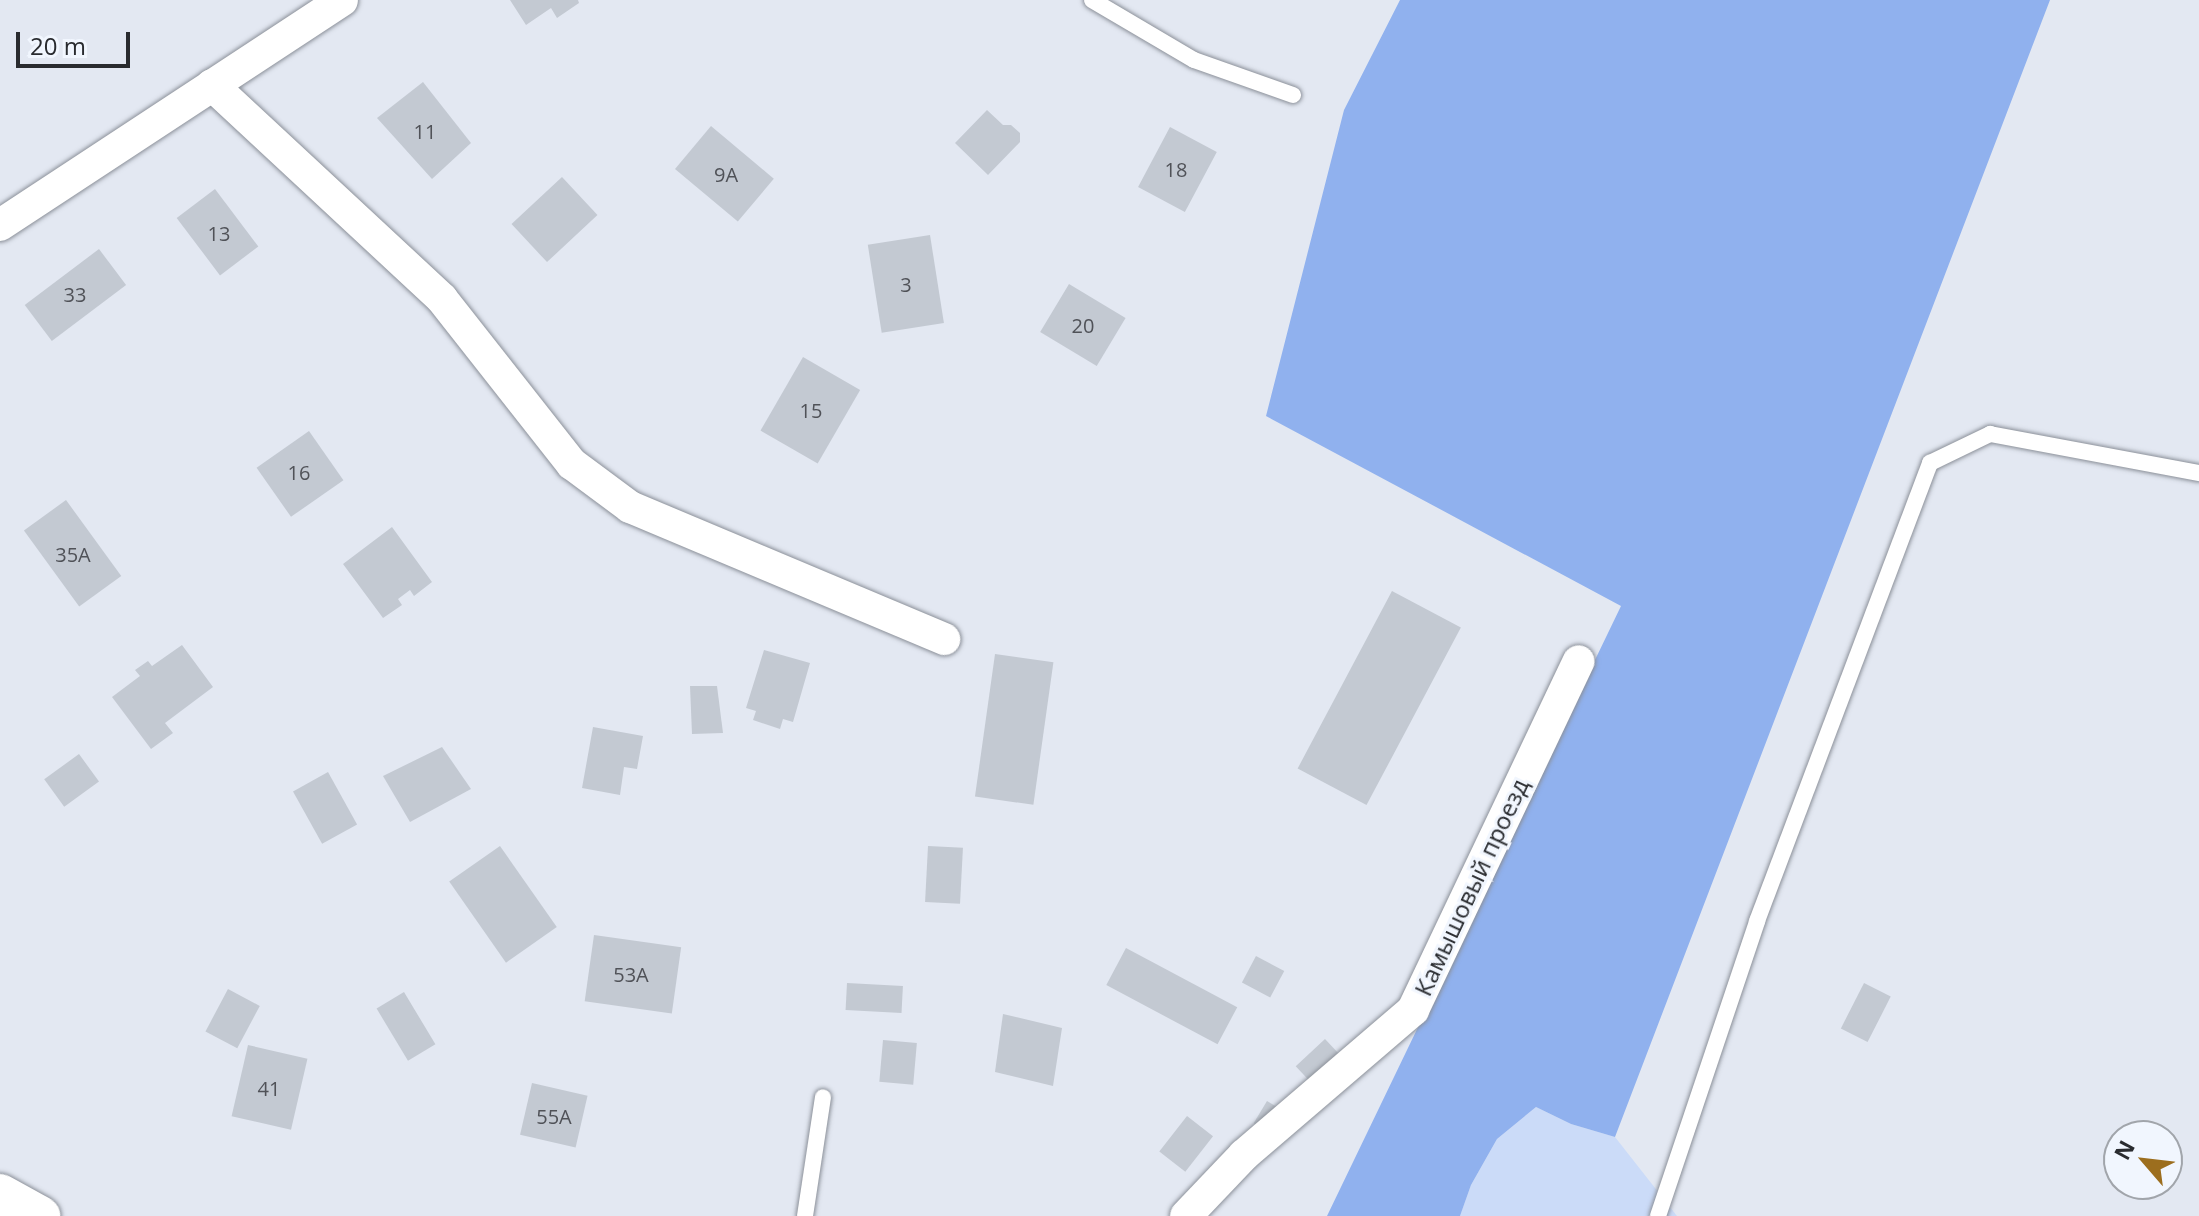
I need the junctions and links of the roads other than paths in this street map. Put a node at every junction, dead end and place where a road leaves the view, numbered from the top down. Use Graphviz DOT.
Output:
graph roads {
  1 [pos="342,0"];
  2 [pos="1092,0"];
  3 [pos="212,85"];
  4 [pos="1293,95"];
  5 [pos="0,225"];
  6 [pos="2199,473"];
  7 [pos="944,639"];
  8 [pos="1579,661"];
  9 [pos="823,1097"];
  10 [pos="0,1194"];
  11 [pos="40,1216"];
  12 [pos="805,1216"];
  13 [pos="1186,1216"];
  14 [pos="1658,1216"];
  1 -- 3 [label="street"];
  2 -- 4 [label="lane"];
  3 -- 5 [label="street"];
  3 -- 7 [label="street"];
  6 -- 14 [label="lane"];
  8 -- 13 [label="street, Камышовый проезд"];
  9 -- 12 [label="lane"];
  10 -- 11 [label="street"];
}
